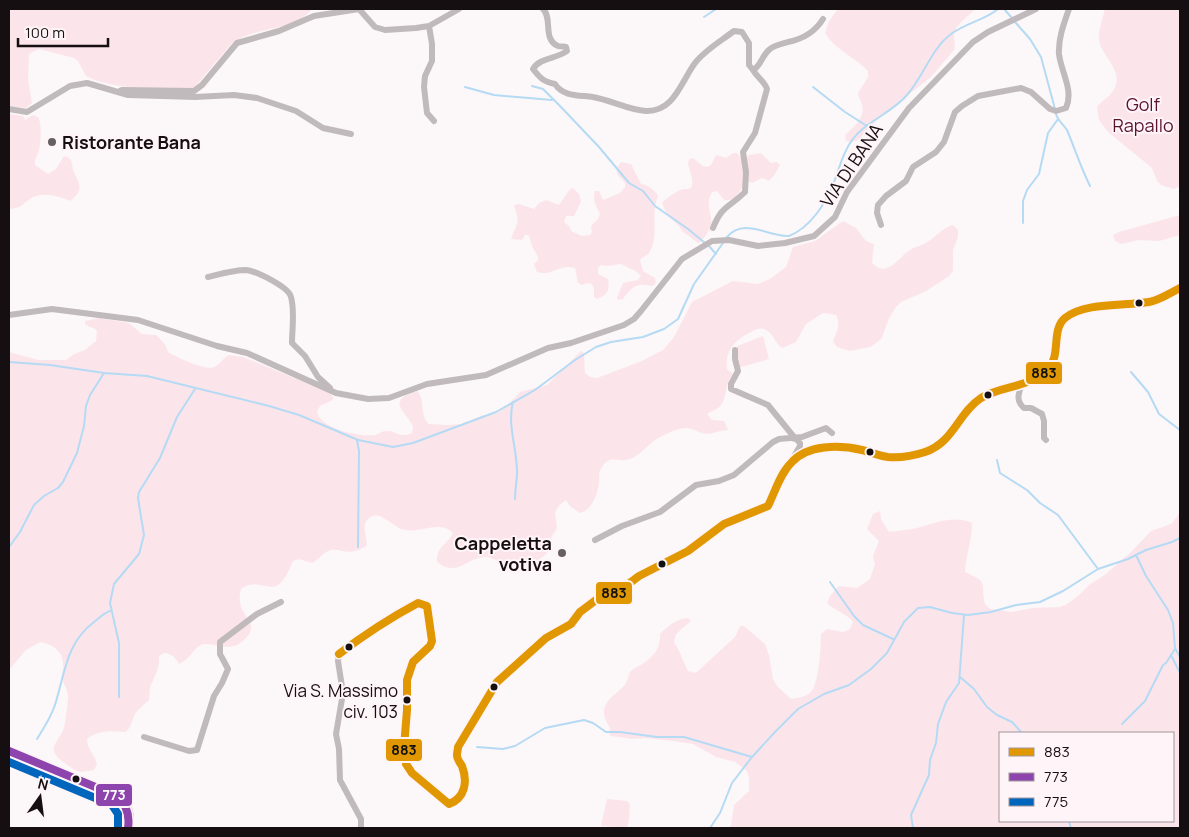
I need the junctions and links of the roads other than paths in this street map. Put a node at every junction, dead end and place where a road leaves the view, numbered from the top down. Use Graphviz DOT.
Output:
graph roads {
  1 [pos="459,9"];
  2 [pos="543,9"];
  3 [pos="1036,9"];
  4 [pos="1069,9"];
  5 [pos="822,18"];
  6 [pos="429,26"];
  7 [pos="753,70"];
  8 [pos="118,92"];
  9 [pos="9,109"];
  10 [pos="434,121"];
  11 [pos="351,134"];
  12 [pos="881,225"];
  13 [pos="713,228"];
  14 [pos="208,277"];
  15 [pos="1180,288"];
  16 [pos="9,315"];
  17 [pos="735,350"];
  18 [pos="1022,383"];
  19 [pos="336,393"];
  20 [pos="832,433"];
  21 [pos="792,438"];
  22 [pos="1046,440"];
  23 [pos="792,462"];
  24 [pos="595,540"];
  25 [pos="281,602"];
  26 [pos="144,737"];
  27 [pos="9,751"];
  28 [pos="128,828"];
  29 [pos="361,828"];
  1 -- 6 [label="street"];
  2 -- 7 [label="street"];
  3 -- 19 [label="street, VIA DI BANA"];
  4 -- 12 [label="street"];
  5 -- 7 [label="street"];
  6 -- 8 [label="street"];
  6 -- 10 [label="street"];
  7 -- 13 [label="street"];
  8 -- 9 [label="street"];
  8 -- 11 [label="street"];
  14 -- 19 [label="street"];
  15 -- 18 [label="street"];
  16 -- 19 [label="street, VIA DI BANA"];
  17 -- 21 [label="street"];
  18 -- 22 [label="street"];
  18 -- 23 [label="street"];
  20 -- 21 [label="street"];
  21 -- 23 [label="street"];
  21 -- 24 [label="street"];
  23 -- 29 [label="street"];
  25 -- 26 [label="street"];
  27 -- 28 [label="main road"];
}
